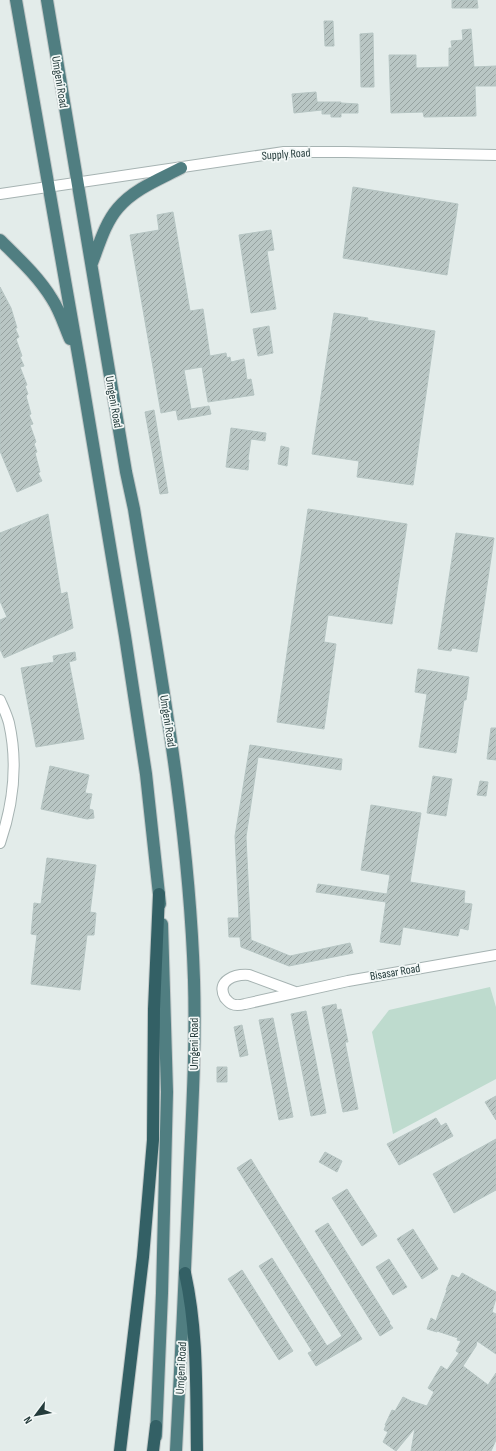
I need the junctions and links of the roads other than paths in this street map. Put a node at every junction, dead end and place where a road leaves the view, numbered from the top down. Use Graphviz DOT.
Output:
graph roads {
  1 [pos="16,0"];
  2 [pos="47,0"];
  3 [pos="496,155"];
  4 [pos="181,168"];
  5 [pos="77,184"];
  6 [pos="49,188"];
  7 [pos="0,194"];
  8 [pos="0,240"];
  9 [pos="91,264"];
  10 [pos="80,366"];
  11 [pos="0,700"];
  12 [pos="0,843"];
  13 [pos="159,894"];
  14 [pos="496,955"];
  15 [pos="295,992"];
  16 [pos="185,1274"];
  17 [pos="120,1448"];
  18 [pos="154,1451"];
  19 [pos="176,1451"];
  20 [pos="197,1451"];
  1 -- 6 [label="highway, Umgeni Road"];
  2 -- 5 [label="highway, Umgeni Road"];
  3 -- 4 [label="street, Supply Road"];
  4 -- 5 [label="street, Supply Road"];
  4 -- 9 [label="highway"];
  5 -- 6 [label="street, Supply Road"];
  5 -- 9 [label="highway, Umgeni Road"];
  6 -- 7 [label="street, Supply Road"];
  6 -- 10 [label="highway, Umgeni Road"];
  8 -- 10 [label="highway"];
  9 -- 16 [label="highway, Umgeni Road"];
  10 -- 13 [label="highway, Umgeni Road"];
  11 -- 12 [label="street"];
  13 -- 17 [label="highway"];
  13 -- 18 [label="highway, Umgeni Road"];
  14 -- 15 [label="street, Bisasar Road"];
  15 -- 15 [label="street, Bisasar Road"];
  16 -- 19 [label="highway, Umgeni Road"];
  16 -- 20 [label="highway"];
}
